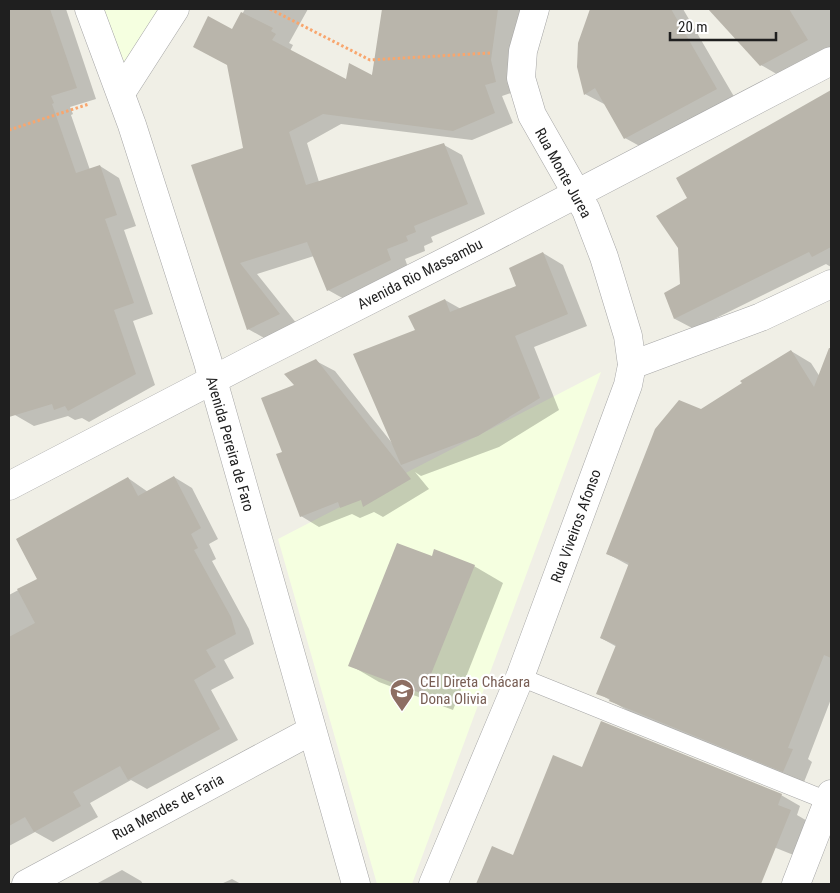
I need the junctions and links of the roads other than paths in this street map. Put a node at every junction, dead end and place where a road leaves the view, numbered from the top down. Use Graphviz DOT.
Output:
graph roads {
  1 [pos="89,9"];
  2 [pos="175,9"];
  3 [pos="535,9"];
  4 [pos="831,61"];
  5 [pos="121,94"];
  6 [pos="577,194"];
  7 [pos="831,284"];
  8 [pos="632,365"];
  9 [pos="212,380"];
  10 [pos="9,486"];
  11 [pos="520,677"];
  12 [pos="311,730"];
  13 [pos="830,800"];
  14 [pos="26,884"];
  15 [pos="356,884"];
  16 [pos="433,884"];
  17 [pos="796,884"];
  1 -- 5 [label="street, Avenida Pereira de Faro"];
  2 -- 5 [label="street"];
  3 -- 6 [label="street, Rua Monte Jurea"];
  4 -- 6 [label="street, Avenida Rio Massambu"];
  5 -- 9 [label="street, Avenida Pereira de Faro"];
  6 -- 8 [label="street, Rua Monte Jurea"];
  6 -- 9 [label="street, Avenida Rio Massambu"];
  7 -- 8 [label="street"];
  8 -- 11 [label="street, Rua Viveiros Afonso"];
  9 -- 10 [label="street, Avenida Rio Massambu"];
  9 -- 12 [label="street, Avenida Pereira de Faro"];
  11 -- 13 [label="lane"];
  11 -- 16 [label="street, Rua Viveiros Afonso"];
  12 -- 14 [label="street, Rua Mendes de Faria"];
  12 -- 15 [label="street, Avenida Pereira de Faro"];
  13 -- 17 [label="street"];
}
